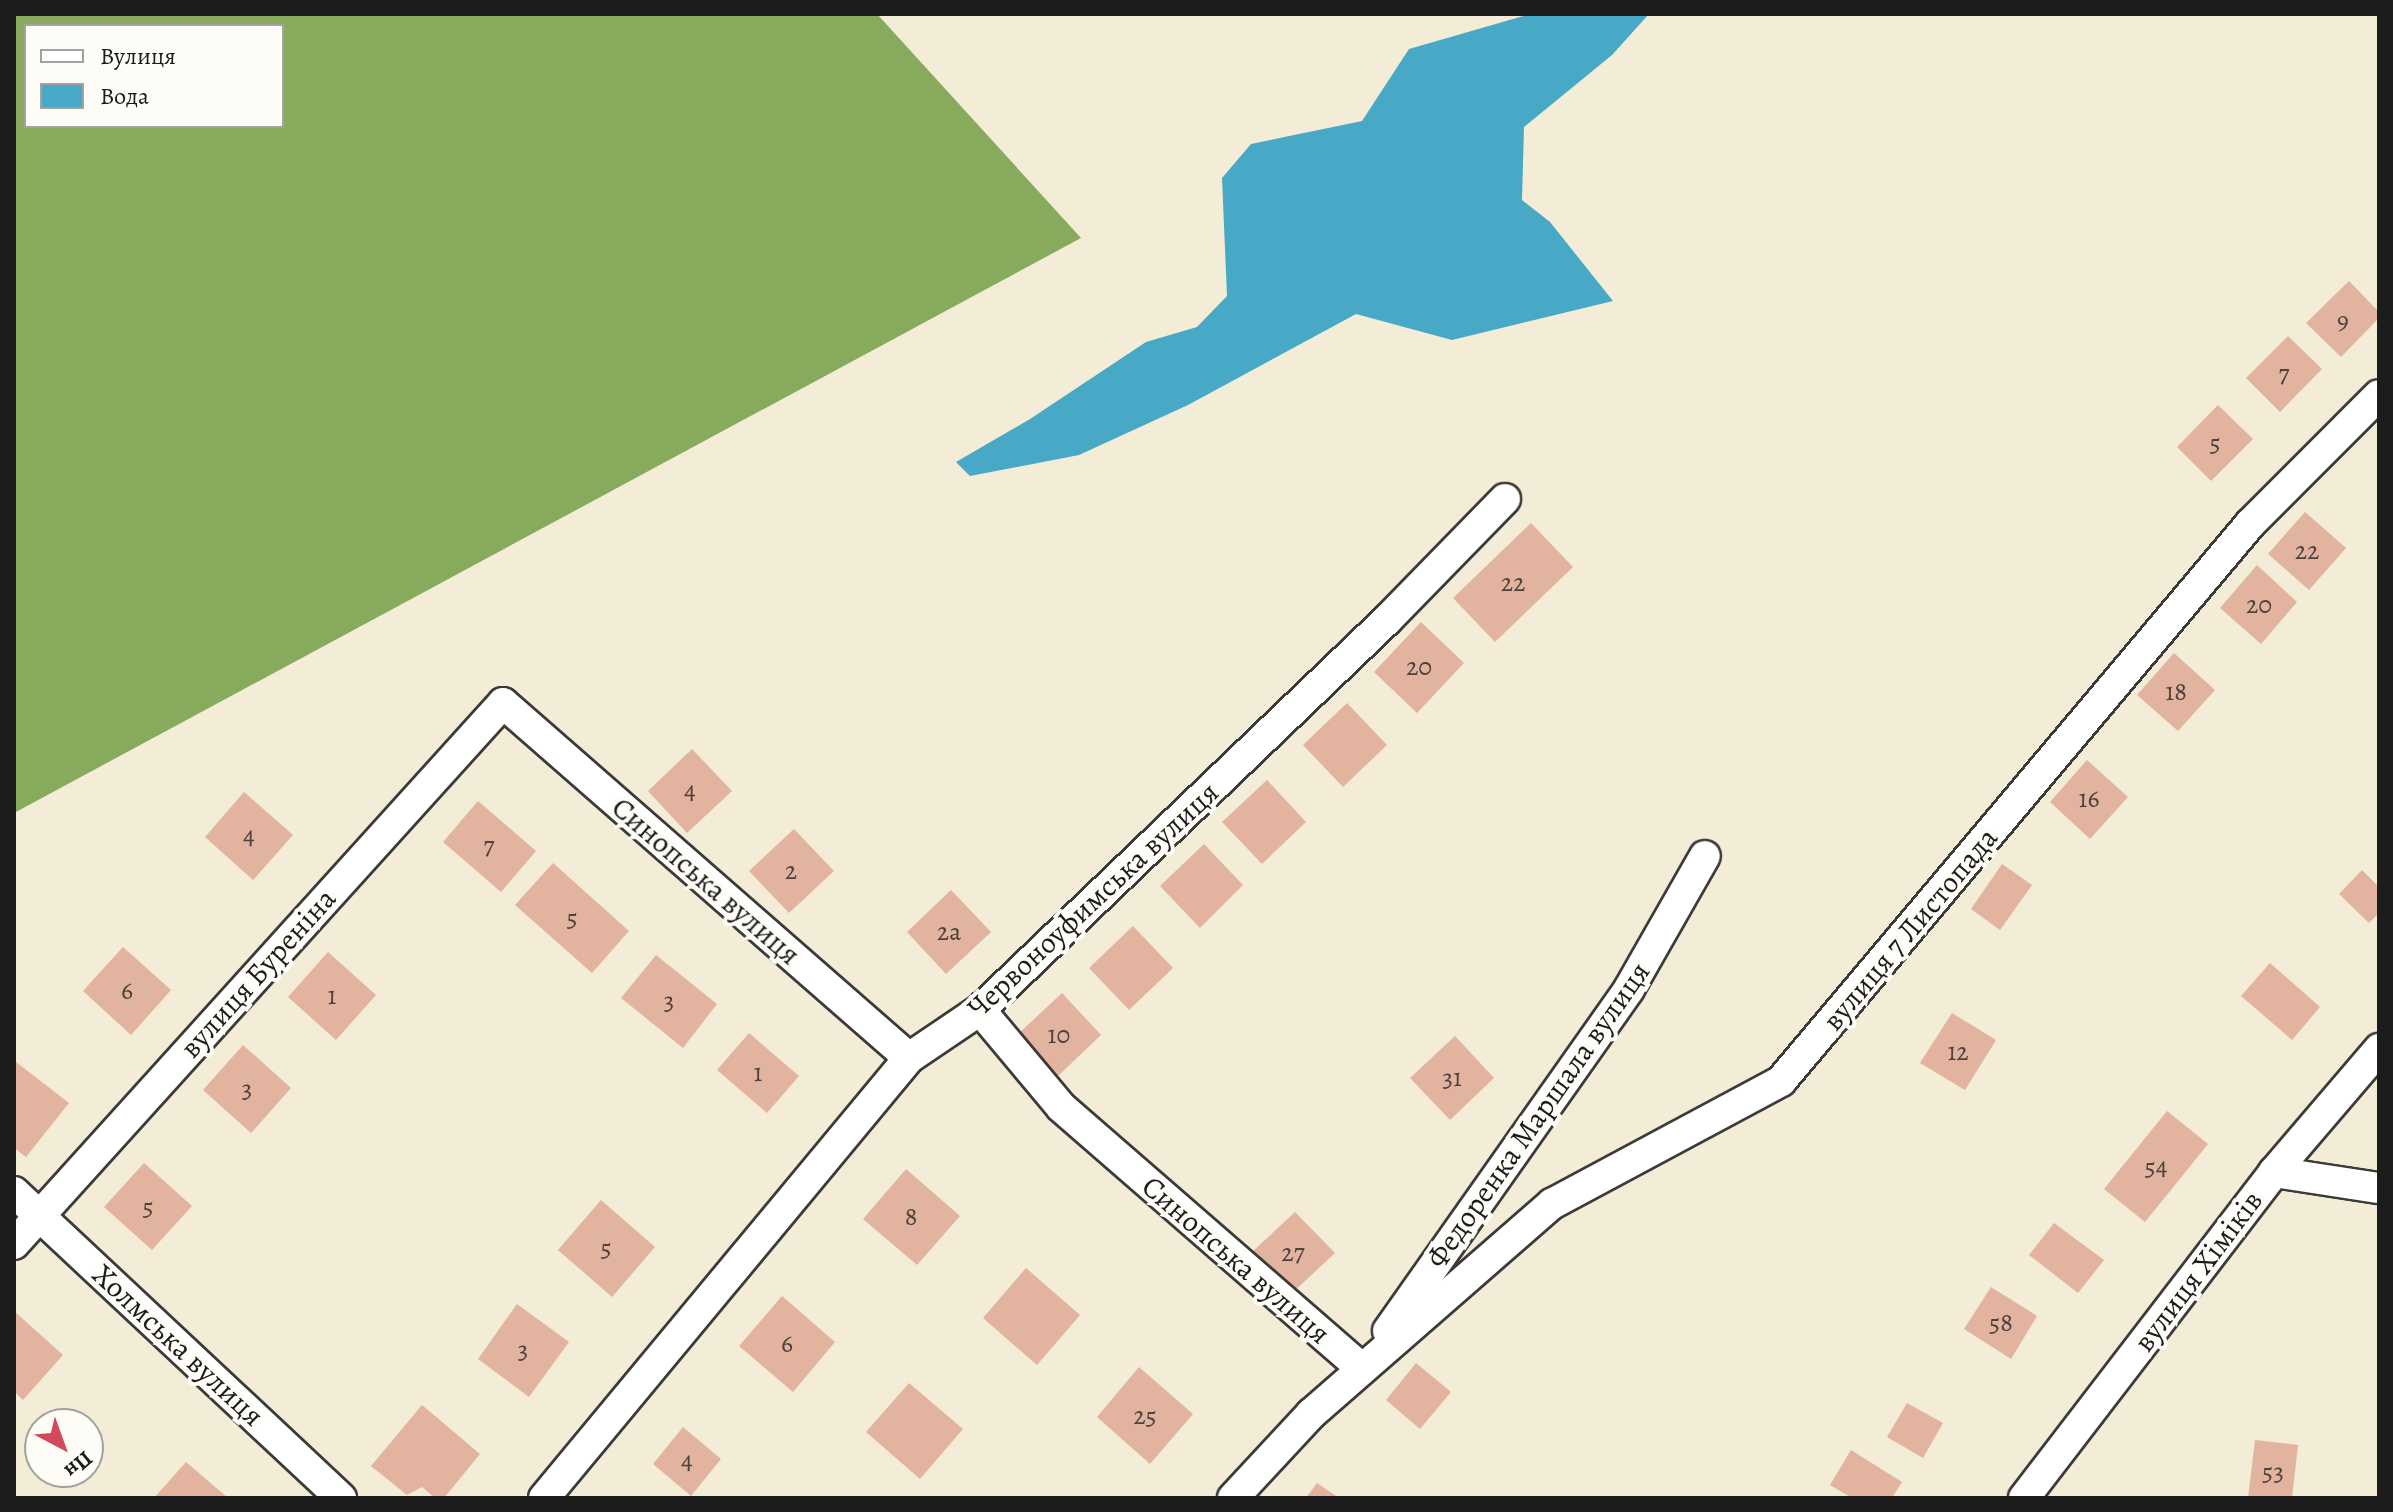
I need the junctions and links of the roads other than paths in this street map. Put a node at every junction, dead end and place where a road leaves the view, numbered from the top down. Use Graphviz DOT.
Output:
graph roads {
  1 [pos="2379,395"];
  2 [pos="1505,499"];
  3 [pos="503,703"];
  4 [pos="1705,856"];
  5 [pos="980,1010"];
  6 [pos="2379,1049"];
  7 [pos="909,1058"];
  8 [pos="2274,1172"];
  9 [pos="2379,1188"];
  10 [pos="14,1192"];
  11 [pos="40,1214"];
  12 [pos="14,1244"];
  13 [pos="1362,1369"];
  14 [pos="341,1498"];
  15 [pos="544,1498"];
  16 [pos="1233,1498"];
  17 [pos="2024,1498"];
  1 -- 13 [label="street, вулиця 7 Листопада"];
  2 -- 5 [label="street, Червоноуфимська вулиця"];
  3 -- 7 [label="street, Синопська вулиця"];
  3 -- 11 [label="street, вулиця Буреніна"];
  4 -- 13 [label="street, Федоренка Маршала вулиця"];
  5 -- 7 [label="street, Червоноуфимська вулиця"];
  5 -- 13 [label="street, Синопська вулиця"];
  6 -- 8 [label="street, вулиця Хіміків"];
  7 -- 15 [label="street, Червоноуфимська вулиця"];
  8 -- 9 [label="street"];
  8 -- 17 [label="street, вулиця Хіміків"];
  10 -- 11 [label="street, Холмська вулиця"];
  11 -- 12 [label="street, вулиця Буреніна"];
  11 -- 14 [label="street, Холмська вулиця"];
  13 -- 16 [label="street"];
}
